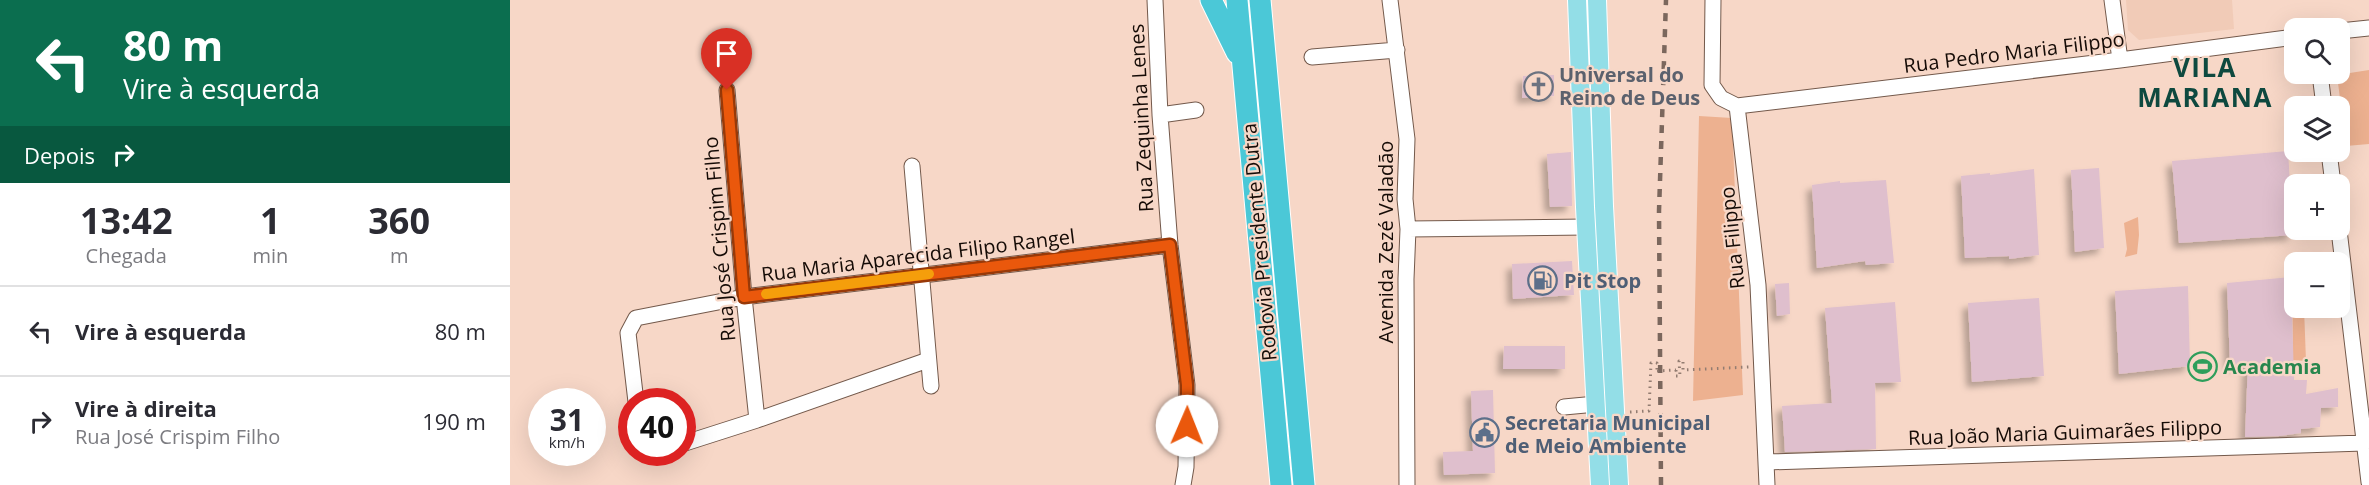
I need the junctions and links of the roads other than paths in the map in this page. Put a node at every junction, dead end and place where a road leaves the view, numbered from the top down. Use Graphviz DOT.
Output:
graph roads {
  1 [pos="1155,0"];
  2 [pos="1211,0"];
  3 [pos="1237,0"];
  4 [pos="1260,0"];
  5 [pos="1390,0"];
  6 [pos="1577,0"];
  7 [pos="1597,0"];
  8 [pos="1713,0"];
  9 [pos="2112,0"];
  10 [pos="2369,28"];
  11 [pos="2350,30"];
  12 [pos="2284,38"];
  13 [pos="1397,50"];
  14 [pos="1312,57"];
  15 [pos="2120,60"];
  16 [pos="1243,65"];
  17 [pos="727,90"];
  18 [pos="1737,106"];
  19 [pos="1196,110"];
  20 [pos="1160,115"];
  21 [pos="912,166"];
  22 [pos="1587,227"];
  23 [pos="1408,229"];
  24 [pos="2340,240"];
  25 [pos="1170,245"];
  26 [pos="921,275"];
  27 [pos="744,297"];
  28 [pos="928,360"];
  29 [pos="931,386"];
  30 [pos="634,388"];
  31 [pos="1596,404"];
  32 [pos="1564,407"];
  33 [pos="757,420"];
  34 [pos="696,440"];
  35 [pos="2364,443"];
  36 [pos="1767,462"];
  37 [pos="2369,482"];
  38 [pos="1183,485"];
  39 [pos="1281,485"];
  40 [pos="1304,485"];
  41 [pos="1407,485"];
  42 [pos="1600,485"];
  43 [pos="1619,485"];
  44 [pos="1767,485"];
  1 -- 20 [label="street, Rua Zequinha Lenes"];
  2 -- 16 [label="highway"];
  3 -- 16 [label="highway, Rodovia Presidente Dutra"];
  4 -- 40 [label="highway, Rodovia Presidente Dutra"];
  5 -- 13 [label="street, Avenida Zezé Valadão"];
  6 -- 22 [label="main road"];
  7 -- 43 [label="main road"];
  8 -- 18 [label="street"];
  9 -- 15 [label="street"];
  10 -- 11 [label="street"];
  12 -- 15 [label="street, Rua Pedro Maria Filippo"];
  13 -- 14 [label="street"];
  13 -- 23 [label="street, Avenida Zezé Valadão"];
  15 -- 18 [label="street, Rua Pedro Maria Filippo"];
  16 -- 39 [label="highway, Rodovia Presidente Dutra"];
  17 -- 27 [label="street, Rua José Crispim Filho"];
  18 -- 36 [label="street, Rua Filippo"];
  19 -- 20 [label="street"];
  20 -- 25 [label="street, Rua Zequinha Lenes"];
  21 -- 26 [label="street"];
  22 -- 23 [label="street"];
  22 -- 31 [label="main road"];
  23 -- 41 [label="street, Avenida Zezé Valadão"];
  24 -- 35 [label="street"];
  25 -- 26 [label="street, Rua Maria Aparecida Filipo Rangel"];
  25 -- 38 [label="street, Rua Zequinha Lenes"];
  26 -- 27 [label="street, Rua Maria Aparecida Filipo Rangel"];
  26 -- 28 [label="street"];
  27 -- 30 [label="street, Rua Maria Aparecida Filipo Rangel"];
  27 -- 33 [label="street, Rua José Crispim Filho"];
  28 -- 29 [label="street"];
  28 -- 33 [label="street"];
  31 -- 32 [label="street"];
  31 -- 42 [label="main road"];
  33 -- 34 [label="street"];
  35 -- 36 [label="street, Rua João Maria Guimarães Filippo"];
  35 -- 37 [label="street"];
  36 -- 44 [label="street, Rua Filippo"];
}
